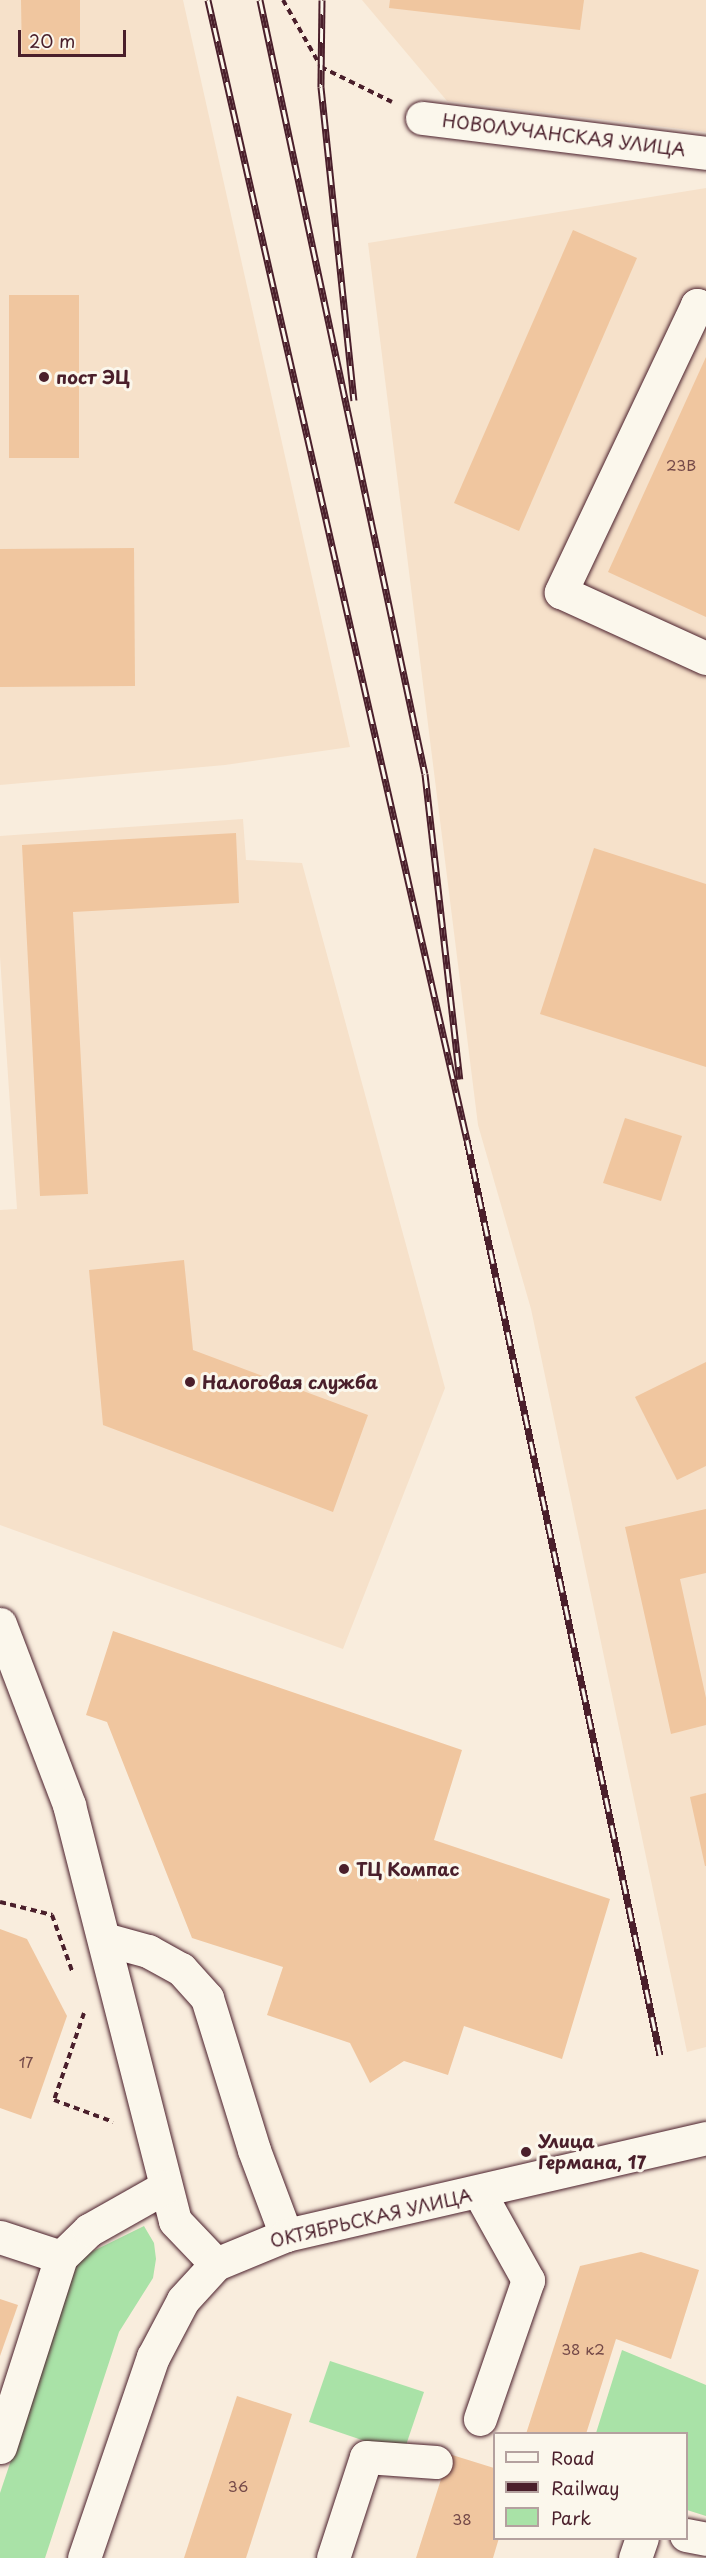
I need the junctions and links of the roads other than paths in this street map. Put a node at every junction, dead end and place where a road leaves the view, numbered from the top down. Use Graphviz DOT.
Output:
graph roads {
  1 [pos="422,118"];
  2 [pos="706,153"];
  3 [pos="706,309"];
  4 [pos="706,658"];
  5 [pos="0,1624"];
  6 [pos="104,1940"];
  7 [pos="706,2138"];
  8 [pos="165,2187"];
  9 [pos="479,2192"];
  10 [pos="286,2235"];
  11 [pos="0,2237"];
  12 [pos="61,2258"];
  13 [pos="216,2264"];
  14 [pos="480,2419"];
  15 [pos="0,2447"];
  16 [pos="436,2462"];
  17 [pos="688,2535"];
  18 [pos="706,2539"];
  19 [pos="641,2540"];
  20 [pos="84,2558"];
  21 [pos="333,2558"];
  22 [pos="635,2558"];
  1 -- 2 [label="main road, НОВОЛУЧАНСКАЯ УЛИЦА"];
  3 -- 4 [label="main road"];
  5 -- 6 [label="main road"];
  6 -- 8 [label="main road"];
  6 -- 10 [label="main road"];
  7 -- 9 [label="main road, ОКТЯБРЬСКАЯ УЛИЦА"];
  8 -- 12 [label="main road"];
  8 -- 13 [label="main road"];
  9 -- 10 [label="main road, ОКТЯБРЬСКАЯ УЛИЦА"];
  9 -- 14 [label="main road"];
  10 -- 13 [label="main road, ОКТЯБРЬСКАЯ УЛИЦА"];
  11 -- 12 [label="main road"];
  12 -- 15 [label="main road"];
  13 -- 20 [label="main road, ОКТЯБРЬСКАЯ УЛИЦА"];
  16 -- 21 [label="main road"];
  17 -- 18 [label="main road"];
  19 -- 22 [label="main road"];
}
